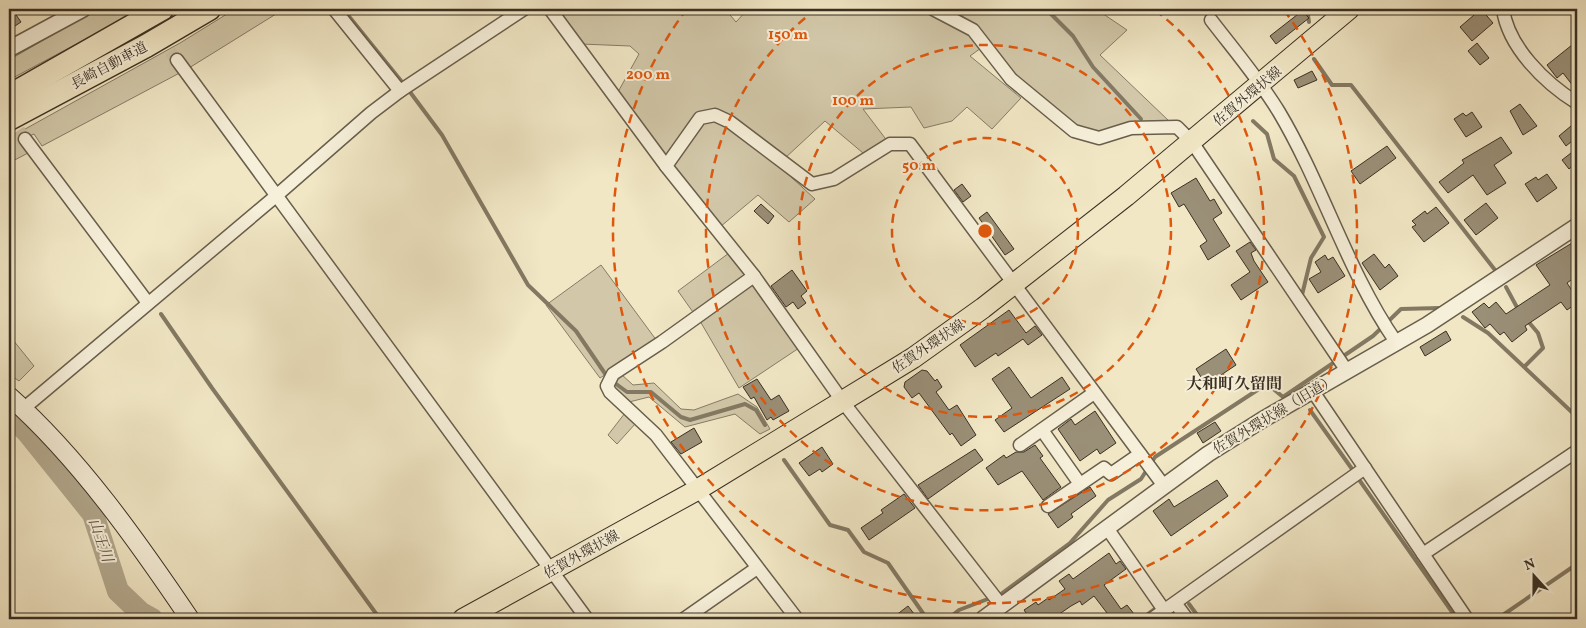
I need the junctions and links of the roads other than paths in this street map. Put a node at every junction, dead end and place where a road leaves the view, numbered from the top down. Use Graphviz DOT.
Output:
graph roads {
  1 [pos="83,9"];
  2 [pos="162,9"];
  3 [pos="208,9"];
  4 [pos="334,9"];
  5 [pos="524,9"];
  6 [pos="550,9"];
  7 [pos="933,9"];
  8 [pos="1349,9"];
  9 [pos="1503,9"];
  10 [pos="1211,20"];
  11 [pos="9,49"];
  12 [pos="177,60"];
  13 [pos="1261,84"];
  14 [pos="400,91"];
  15 [pos="9,96"];
  16 [pos="1577,102"];
  17 [pos="9,119"];
  18 [pos="25,139"];
  19 [pos="1192,142"];
  20 [pos="666,166"];
  21 [pos="276,196"];
  22 [pos="1577,226"];
  23 [pos="754,276"];
  24 [pos="1013,284"];
  25 [pos="148,304"];
  26 [pos="1388,331"];
  27 [pos="1341,362"];
  28 [pos="1312,390"];
  29 [pos="1094,393"];
  30 [pos="9,396"];
  31 [pos="843,402"];
  32 [pos="23,409"];
  33 [pos="1042,430"];
  34 [pos="1020,445"];
  35 [pos="1577,451"];
  36 [pos="1142,457"];
  37 [pos="1365,468"];
  38 [pos="1159,480"];
  39 [pos="1080,484"];
  40 [pos="697,490"];
  41 [pos="1048,506"];
  42 [pos="1107,528"];
  43 [pos="1423,554"];
  44 [pos="757,568"];
  45 [pos="551,570"];
  46 [pos="1176,604"];
  47 [pos="1002,605"];
  48 [pos="1164,610"];
  49 [pos="190,619"];
  50 [pos="464,619"];
  51 [pos="587,619"];
  52 [pos="684,619"];
  53 [pos="797,619"];
  54 [pos="983,619"];
  55 [pos="1152,619"];
  56 [pos="1187,619"];
  57 [pos="1467,619"];
  1 -- 11 [label="street"];
  2 -- 15 [label="highway, 長崎自動車道"];
  3 -- 17 [label="highway, 長崎自動車道"];
  4 -- 14 [label="street"];
  5 -- 14 [label="street"];
  6 -- 20 [label="street"];
  7 -- 19 [label="street"];
  8 -- 13 [label="main road, 佐賀外環状線"];
  9 -- 16 [label="street"];
  10 -- 13 [label="street"];
  12 -- 21 [label="street"];
  13 -- 19 [label="main road, 佐賀外環状線"];
  13 -- 26 [label="street"];
  14 -- 21 [label="street"];
  18 -- 25 [label="street"];
  19 -- 24 [label="main road, 佐賀外環状線"];
  19 -- 27 [label="street"];
  20 -- 23 [label="street"];
  20 -- 24 [label="street"];
  21 -- 25 [label="street"];
  21 -- 45 [label="street"];
  22 -- 26 [label="street, 佐賀外環状線（旧道）"];
  23 -- 31 [label="street"];
  23 -- 40 [label="street"];
  24 -- 29 [label="street"];
  24 -- 31 [label="main road, 佐賀外環状線"];
  25 -- 32 [label="street"];
  26 -- 27 [label="street, 佐賀外環状線（旧道）"];
  27 -- 28 [label="street, 佐賀外環状線（旧道）"];
  28 -- 37 [label="street"];
  28 -- 38 [label="street, 佐賀外環状線（旧道）"];
  29 -- 33 [label="street"];
  29 -- 36 [label="street"];
  30 -- 32 [label="main road"];
  31 -- 40 [label="main road, 佐賀外環状線"];
  31 -- 47 [label="street"];
  32 -- 49 [label="main road"];
  33 -- 34 [label="street"];
  33 -- 39 [label="street"];
  35 -- 43 [label="street"];
  36 -- 38 [label="street"];
  36 -- 39 [label="street"];
  37 -- 43 [label="street"];
  37 -- 46 [label="street"];
  38 -- 42 [label="street, 佐賀外環状線（旧道）"];
  39 -- 41 [label="street"];
  40 -- 44 [label="street"];
  40 -- 45 [label="main road, 佐賀外環状線"];
  42 -- 47 [label="street, 佐賀外環状線（旧道）"];
  42 -- 48 [label="street"];
  43 -- 57 [label="street"];
  44 -- 52 [label="street"];
  44 -- 53 [label="street"];
  45 -- 50 [label="main road, 佐賀外環状線"];
  45 -- 51 [label="street"];
  46 -- 48 [label="street"];
  46 -- 56 [label="street"];
  47 -- 54 [label="street, 佐賀外環状線（旧道）"];
  48 -- 55 [label="street"];
}
